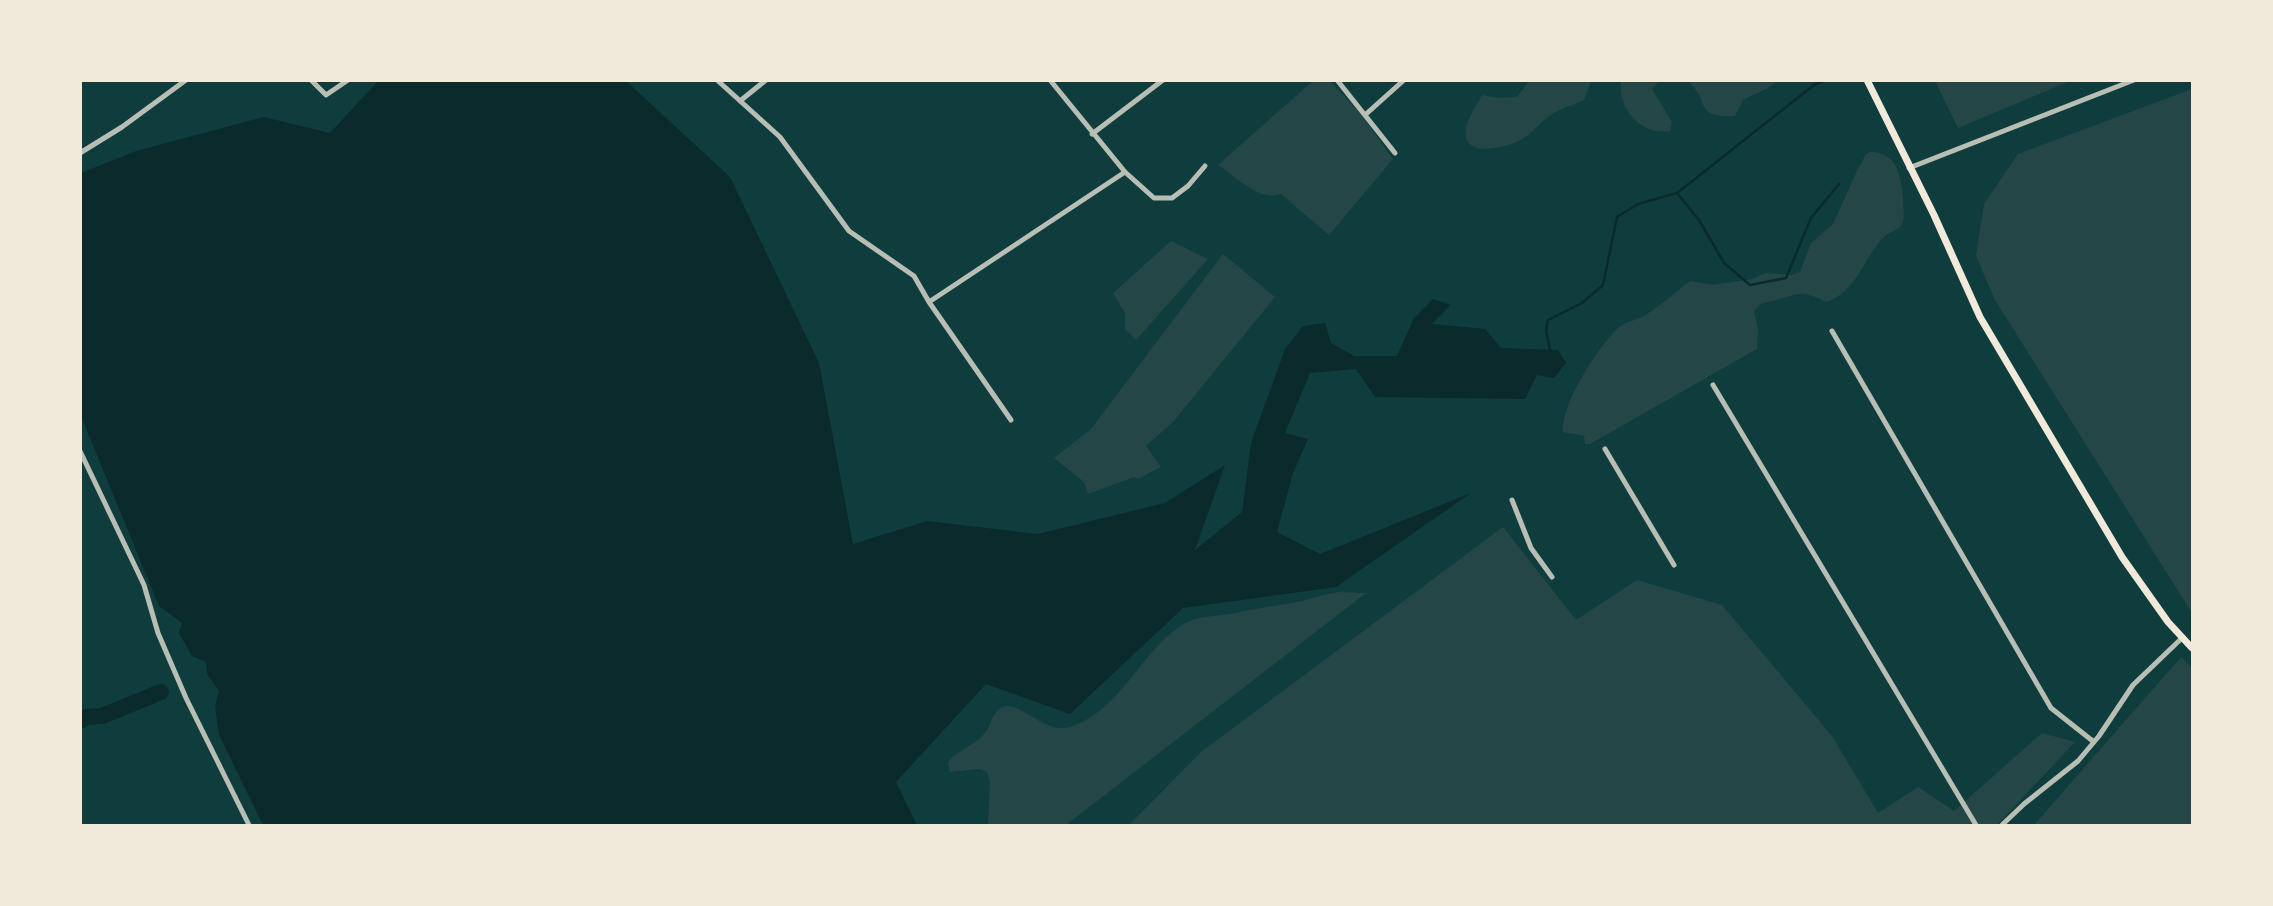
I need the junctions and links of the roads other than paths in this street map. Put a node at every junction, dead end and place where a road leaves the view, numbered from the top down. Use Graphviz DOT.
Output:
graph roads {
  1 [pos="186,80"];
  2 [pos="311,80"];
  3 [pos="348,80"];
  4 [pos="717,80"];
  5 [pos="766,80"];
  6 [pos="1050,80"];
  7 [pos="1163,80"];
  8 [pos="1337,80"];
  9 [pos="1404,80"];
  10 [pos="1867,80"];
  11 [pos="2134,80"];
  12 [pos="740,101"];
  13 [pos="1365,115"];
  14 [pos="1093,134"];
  15 [pos="80,153"];
  16 [pos="1395,153"];
  17 [pos="1205,166"];
  18 [pos="1909,167"];
  19 [pos="1125,172"];
  20 [pos="929,302"];
  21 [pos="1832,331"];
  22 [pos="1713,384"];
  23 [pos="1012,420"];
  24 [pos="1605,449"];
  25 [pos="80,451"];
  26 [pos="1511,499"];
  27 [pos="1674,565"];
  28 [pos="1552,577"];
  29 [pos="2183,637"];
  30 [pos="2193,648"];
  31 [pos="2094,742"];
  32 [pos="249,825"];
  33 [pos="1976,825"];
  34 [pos="2002,825"];
  1 -- 15 [label="street"];
  2 -- 3 [label="street"];
  4 -- 12 [label="street"];
  5 -- 12 [label="street"];
  6 -- 14 [label="street"];
  7 -- 14 [label="street"];
  8 -- 13 [label="street"];
  9 -- 13 [label="street"];
  10 -- 18 [label="main road"];
  11 -- 18 [label="street"];
  12 -- 20 [label="street"];
  13 -- 16 [label="street"];
  14 -- 19 [label="street"];
  17 -- 19 [label="street"];
  18 -- 29 [label="main road"];
  19 -- 20 [label="street"];
  20 -- 23 [label="street"];
  21 -- 31 [label="street"];
  22 -- 33 [label="street"];
  24 -- 27 [label="street"];
  25 -- 32 [label="street"];
  26 -- 28 [label="street"];
  29 -- 30 [label="main road"];
  29 -- 31 [label="street"];
  31 -- 34 [label="street"];
}
